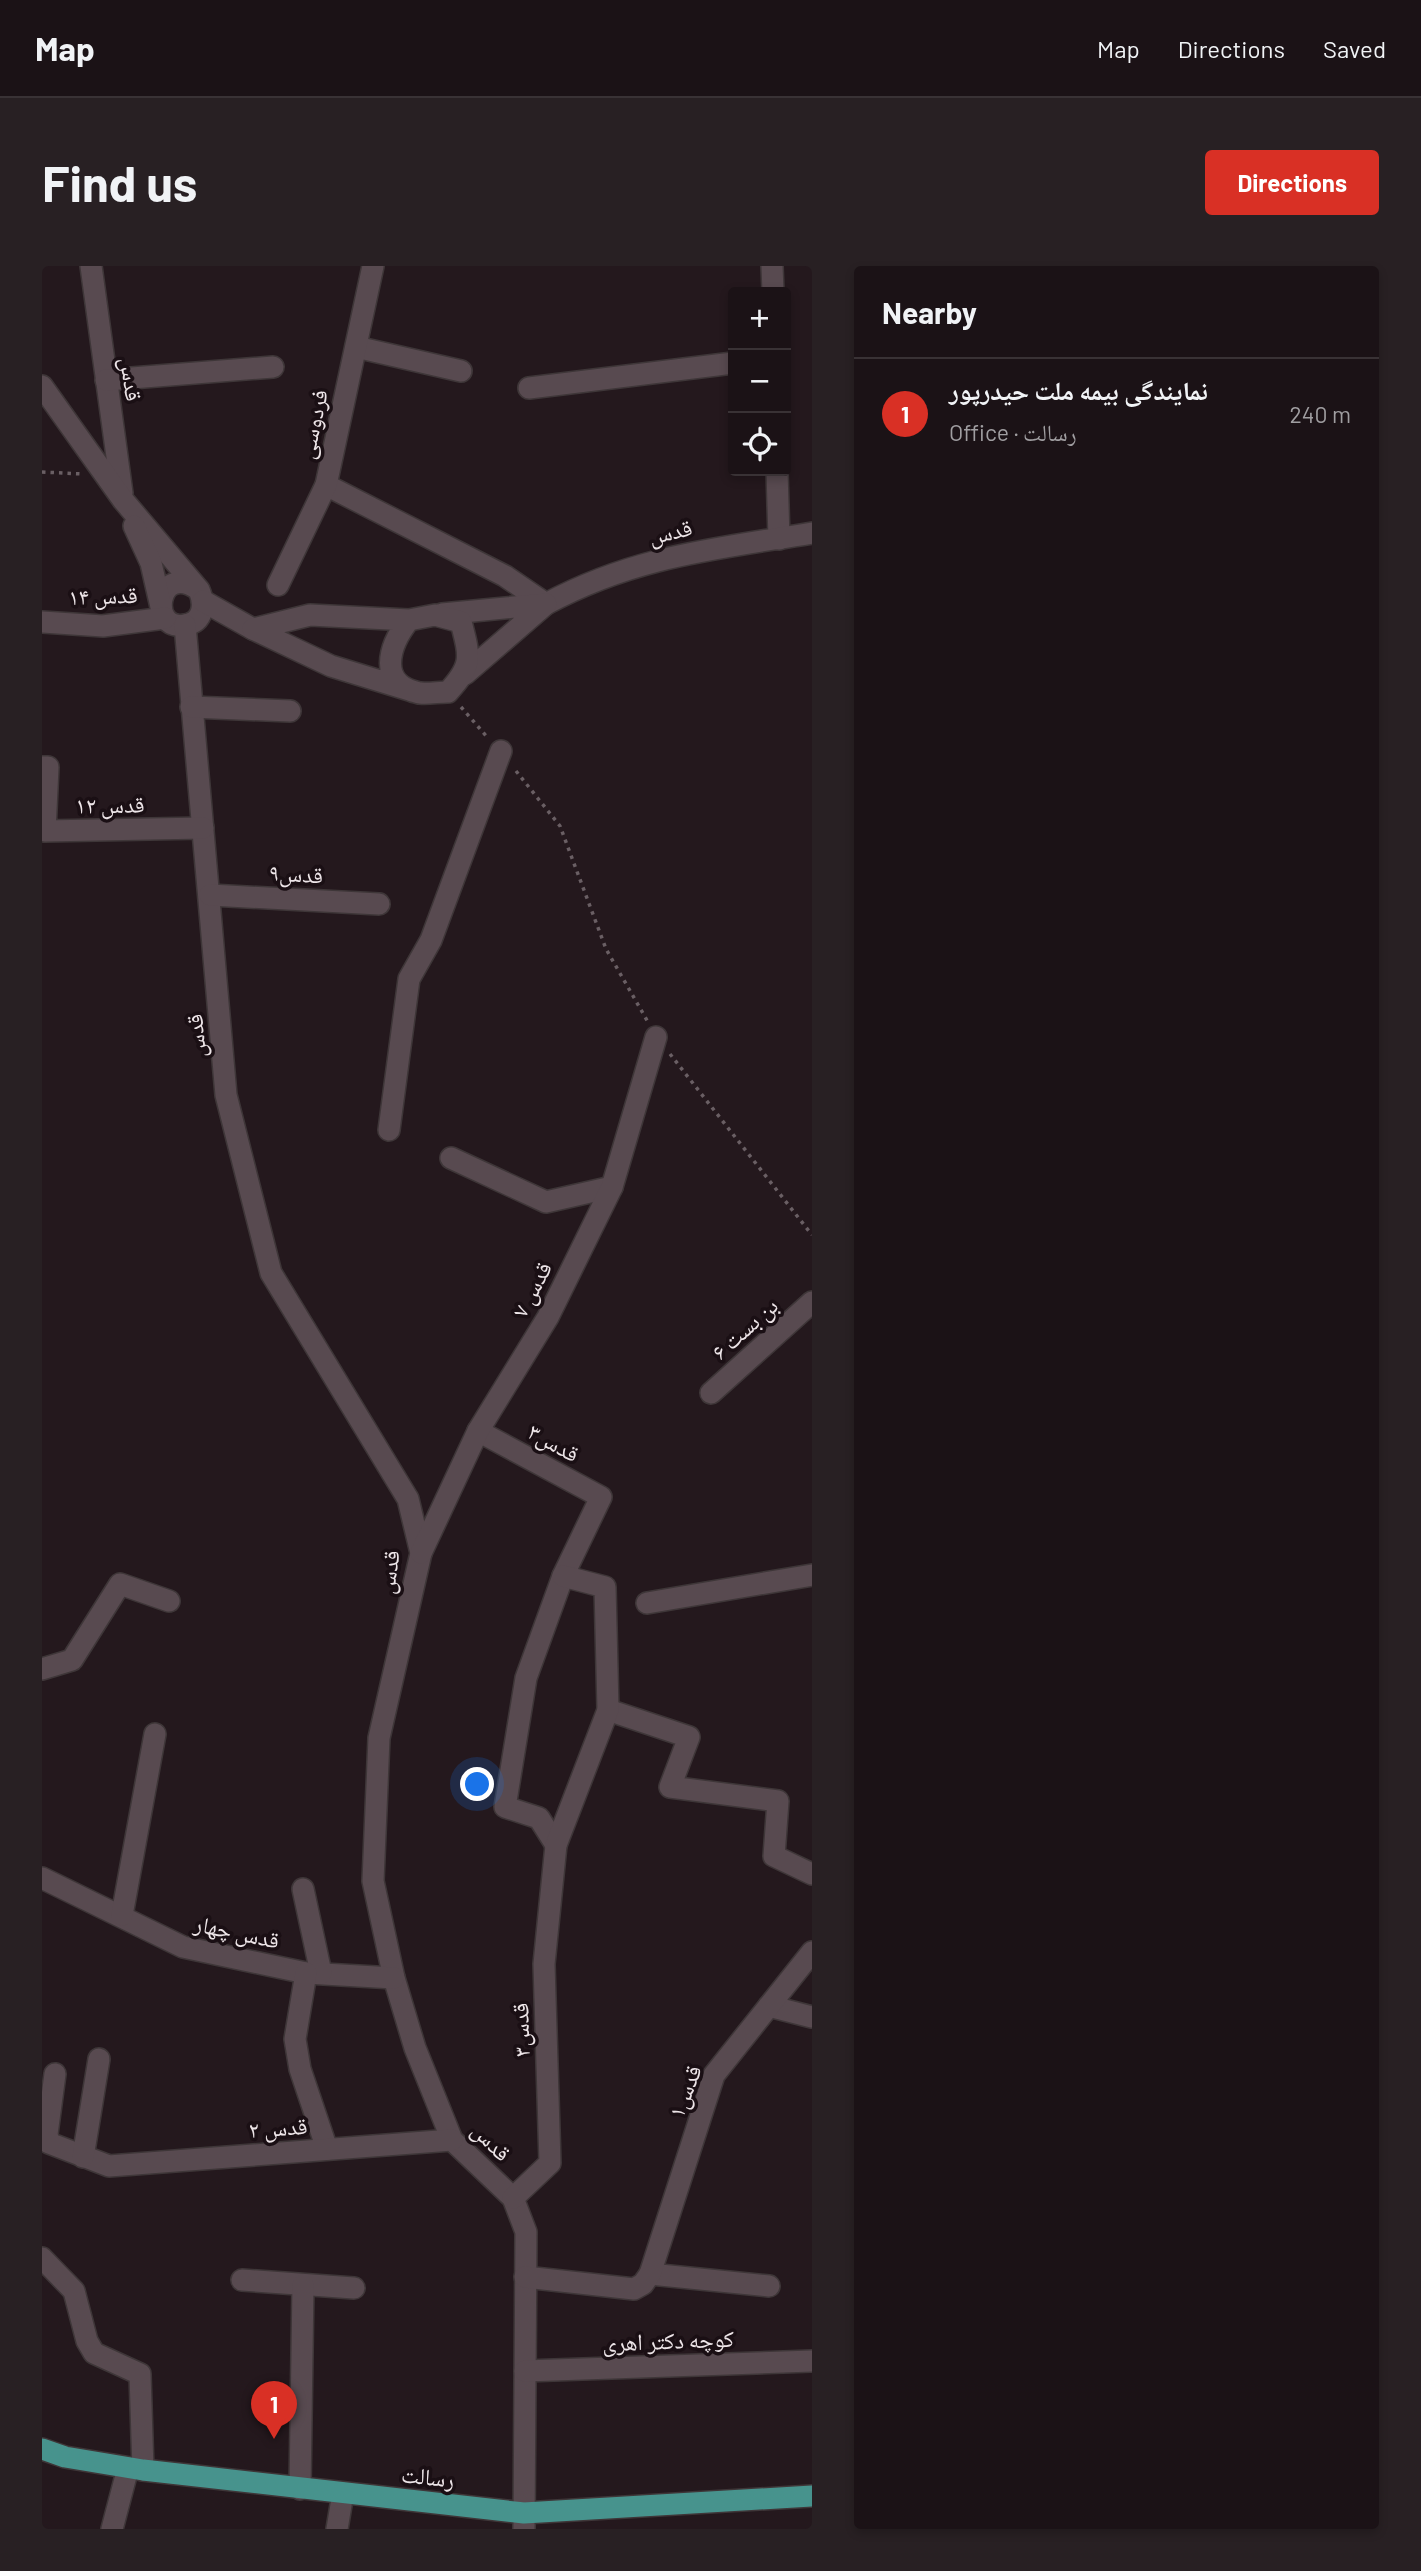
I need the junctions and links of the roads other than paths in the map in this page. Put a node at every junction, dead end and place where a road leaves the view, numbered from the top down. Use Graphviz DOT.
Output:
graph roads {
  1 [pos="91,266"];
  2 [pos="373,266"];
  3 [pos="772,266"];
  4 [pos="773,287"];
  5 [pos="356,347"];
  6 [pos="728,364"];
  7 [pos="273,367"];
  8 [pos="461,371"];
  9 [pos="106,380"];
  10 [pos="42,386"];
  11 [pos="529,388"];
  12 [pos="777,476"];
  13 [pos="326,485"];
  14 [pos="123,500"];
  15 [pos="812,533"];
  16 [pos="779,538"];
  17 [pos="278,585"];
  18 [pos="201,596"];
  19 [pos="547,604"];
  20 [pos="163,612"];
  21 [pos="435,615"];
  22 [pos="409,620"];
  23 [pos="42,622"];
  24 [pos="185,625"];
  25 [pos="253,629"];
  26 [pos="466,674"];
  27 [pos="419,693"];
  28 [pos="191,707"];
  29 [pos="290,711"];
  30 [pos="501,751"];
  31 [pos="42,767"];
  32 [pos="203,828"];
  33 [pos="210,895"];
  34 [pos="379,904"];
  35 [pos="656,1037"];
  36 [pos="389,1130"];
  37 [pos="451,1158"];
  38 [pos="612,1187"];
  39 [pos="812,1302"];
  40 [pos="711,1393"];
  41 [pos="478,1430"];
  42 [pos="421,1553"];
  43 [pos="562,1576"];
  44 [pos="812,1576"];
  45 [pos="169,1601"];
  46 [pos="647,1602"];
  47 [pos="42,1669"];
  48 [pos="608,1710"];
  49 [pos="155,1734"];
  50 [pos="556,1845"];
  51 [pos="812,1874"];
  52 [pos="42,1878"];
  53 [pos="303,1889"];
  54 [pos="122,1915"];
  55 [pos="812,1952"];
  56 [pos="313,1973"];
  57 [pos="394,1978"];
  58 [pos="769,2006"];
  59 [pos="812,2017"];
  60 [pos="99,2059"];
  61 [pos="55,2074"];
  62 [pos="452,2140"];
  63 [pos="327,2149"];
  64 [pos="83,2157"];
  65 [pos="513,2198"];
  66 [pos="42,2258"];
  67 [pos="650,2274"];
  68 [pos="525,2277"];
  69 [pos="242,2280"];
  70 [pos="303,2285"];
  71 [pos="769,2286"];
  72 [pos="354,2288"];
  73 [pos="812,2361"];
  74 [pos="525,2371"];
  75 [pos="42,2449"];
  76 [pos="135,2470"];
  77 [pos="300,2489"];
  78 [pos="343,2493"];
  79 [pos="812,2496"];
  80 [pos="524,2521"];
  81 [pos="112,2529"];
  82 [pos="337,2529"];
  1 -- 9 [label="street, قدس"];
  2 -- 5 [label="street, فردوسی"];
  3 -- 4 [label="street"];
  5 -- 8 [label="street"];
  5 -- 13 [label="street, فردوسی"];
  6 -- 11 [label="street"];
  7 -- 9 [label="street"];
  9 -- 14 [label="street, قدس"];
  10 -- 14 [label="street, قدس"];
  12 -- 16 [label="street"];
  13 -- 17 [label="street, فردوسی"];
  13 -- 19 [label="street"];
  14 -- 18 [label="street, قدس"];
  14 -- 20 [label="street, قدس"];
  15 -- 16 [label="street, قدس"];
  16 -- 19 [label="street, قدس"];
  18 -- 20 [label="street"];
  18 -- 24 [label="street"];
  18 -- 25 [label="street, قدس"];
  19 -- 21 [label="street"];
  19 -- 26 [label="street"];
  20 -- 23 [label="street, قدس ۱۴"];
  20 -- 24 [label="street"];
  21 -- 22 [label="street"];
  21 -- 26 [label="street"];
  22 -- 25 [label="street"];
  22 -- 27 [label="street"];
  24 -- 28 [label="street, قدس"];
  25 -- 27 [label="street, قدس"];
  26 -- 27 [label="street"];
  28 -- 29 [label="street"];
  28 -- 32 [label="street, قدس"];
  30 -- 36 [label="street"];
  31 -- 32 [label="street, قدس ۱۲"];
  32 -- 33 [label="street, قدس"];
  33 -- 34 [label="street, قدس۹"];
  33 -- 42 [label="street, قدس"];
  35 -- 38 [label="street, قدس ۷"];
  37 -- 38 [label="street"];
  38 -- 41 [label="street, قدس ۷"];
  39 -- 40 [label="street, بن بست ۶"];
  41 -- 42 [label="street, قدس ۷"];
  41 -- 43 [label="street, قدس۳"];
  42 -- 57 [label="street, قدس"];
  43 -- 48 [label="street, قدس۳"];
  43 -- 50 [label="street, قدس۳"];
  44 -- 46 [label="street"];
  45 -- 47 [label="street"];
  48 -- 50 [label="street, قدس۳"];
  48 -- 51 [label="street"];
  49 -- 54 [label="street"];
  50 -- 65 [label="street, قدس۳"];
  52 -- 54 [label="street, قدس چهار"];
  53 -- 56 [label="street"];
  54 -- 56 [label="street, قدس چهار"];
  55 -- 58 [label="street, قدس۱"];
  56 -- 57 [label="street, قدس چهار"];
  56 -- 63 [label="street"];
  57 -- 62 [label="street, قدس"];
  58 -- 59 [label="street"];
  58 -- 67 [label="street, قدس۱"];
  60 -- 64 [label="street"];
  61 -- 64 [label="street"];
  62 -- 63 [label="street, قدس ۲"];
  62 -- 65 [label="street, قدس"];
  63 -- 64 [label="street, قدس ۲"];
  65 -- 68 [label="street, قدس"];
  66 -- 76 [label="street"];
  67 -- 68 [label="street"];
  67 -- 71 [label="street"];
  68 -- 74 [label="street, قدس"];
  69 -- 70 [label="street"];
  70 -- 72 [label="street"];
  70 -- 77 [label="street"];
  73 -- 74 [label="street, کوچه دکتر اهری"];
  74 -- 80 [label="street, قدس"];
  75 -- 76 [label="main road, رسالت"];
  76 -- 77 [label="main road, رسالت"];
  76 -- 81 [label="street"];
  77 -- 78 [label="main road, رسالت"];
  78 -- 80 [label="main road, رسالت"];
  78 -- 82 [label="street"];
  79 -- 80 [label="main road, رسالت"];
}
